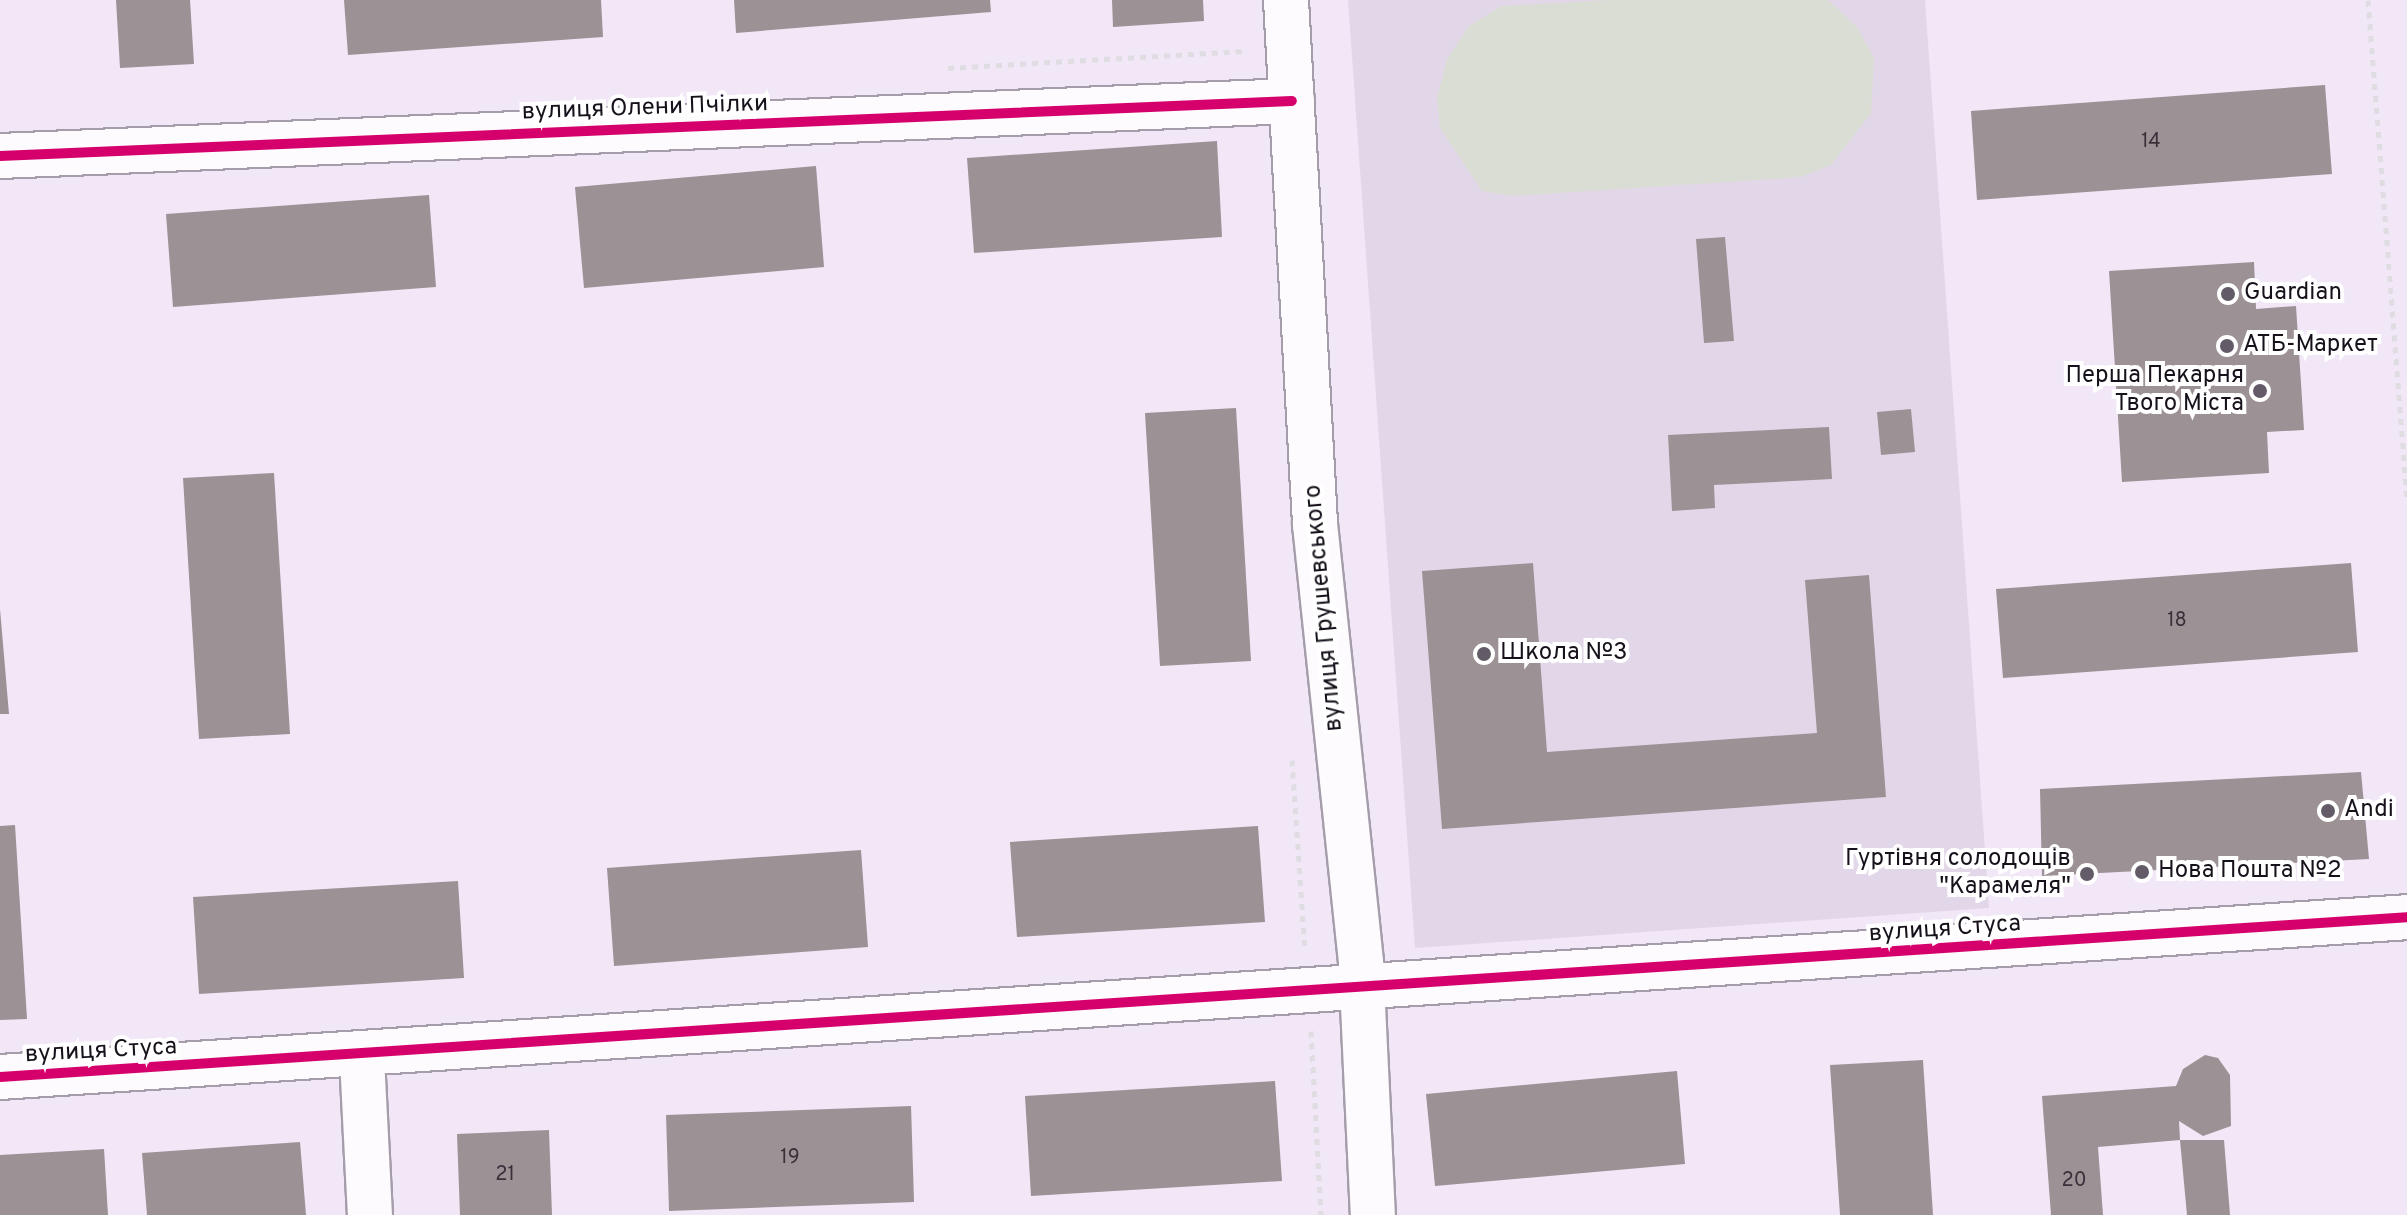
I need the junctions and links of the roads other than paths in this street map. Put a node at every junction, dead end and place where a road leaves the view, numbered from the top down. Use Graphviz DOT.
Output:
graph roads {
  1 [pos="1286,0"];
  2 [pos="1292,101"];
  3 [pos="0,156"];
  4 [pos="2407,917"];
  5 [pos="1360,991"];
  6 [pos="362,1058"];
  7 [pos="0,1077"];
  8 [pos="370,1215"];
  9 [pos="1373,1215"];
  1 -- 2 [label="street, вулиця Грушевського"];
  2 -- 3 [label="street, вулиця Олени Пчілки"];
  2 -- 5 [label="street, вулиця Грушевського"];
  4 -- 5 [label="street, вулиця Стуса"];
  5 -- 6 [label="street, вулиця Стуса"];
  5 -- 9 [label="street, вулиця Грушевського"];
  6 -- 7 [label="street, вулиця Стуса"];
  6 -- 8 [label="street"];
}
